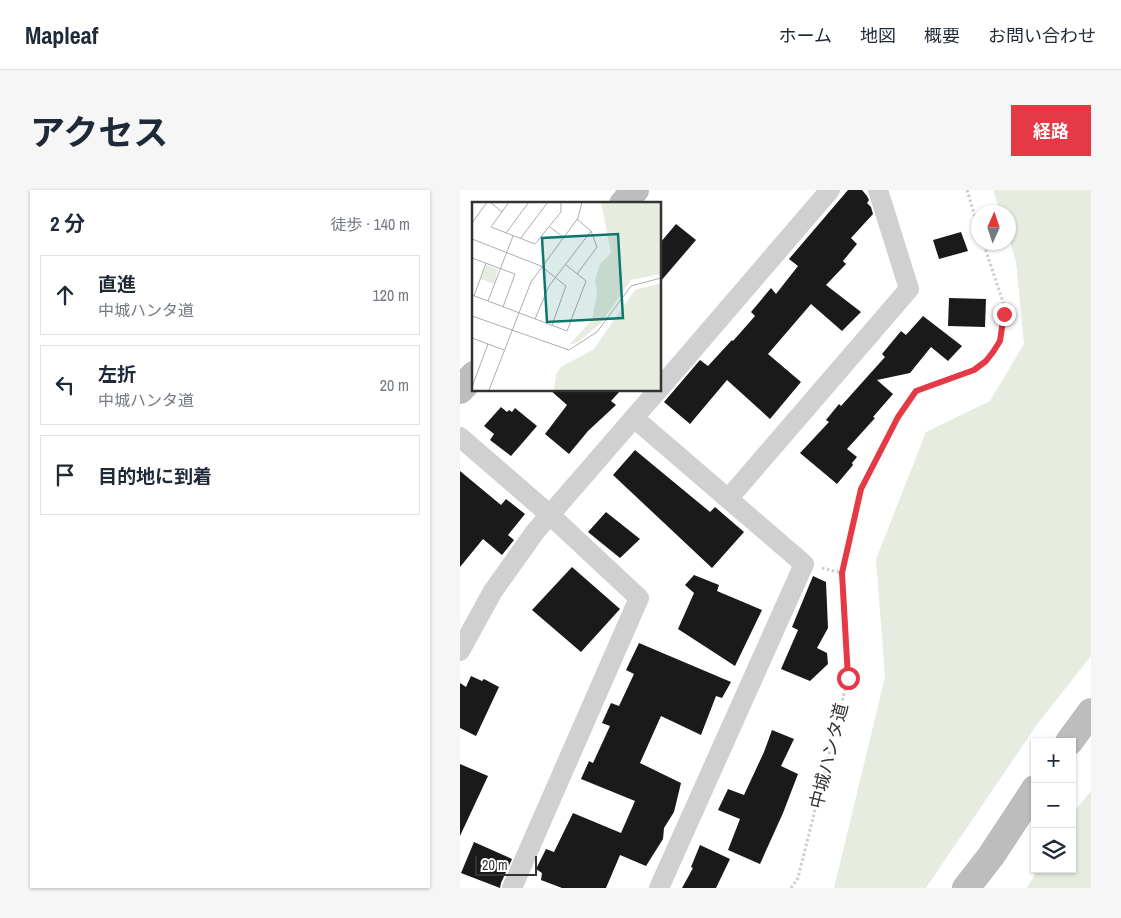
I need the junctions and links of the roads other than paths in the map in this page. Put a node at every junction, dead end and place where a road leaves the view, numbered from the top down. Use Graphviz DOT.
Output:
graph roads {
  1 [pos="634,190"];
  2 [pos="830,190"];
  3 [pos="878,190"];
  4 [pos="625,202"];
  5 [pos="472,376"];
  6 [pos="661,387"];
  7 [pos="460,390"];
  8 [pos="657,391"];
  9 [pos="634,418"];
  10 [pos="460,437"];
  11 [pos="728,499"];
  12 [pos="550,515"];
  13 [pos="460,651"];
  14 [pos="1091,712"];
  15 [pos="1071,738"];
  16 [pos="1031,795"];
  17 [pos="512,888"];
  18 [pos="659,888"];
  19 [pos="966,888"];
  1 -- 4 [label="street"];
  2 -- 6 [label="street"];
  3 -- 11 [label="street"];
  5 -- 7 [label="street"];
  8 -- 9 [label="street"];
  9 -- 11 [label="street"];
  9 -- 12 [label="street"];
  10 -- 12 [label="street"];
  11 -- 18 [label="street"];
  12 -- 13 [label="street"];
  12 -- 17 [label="street"];
  14 -- 15 [label="street"];
  16 -- 19 [label="street"];
}
